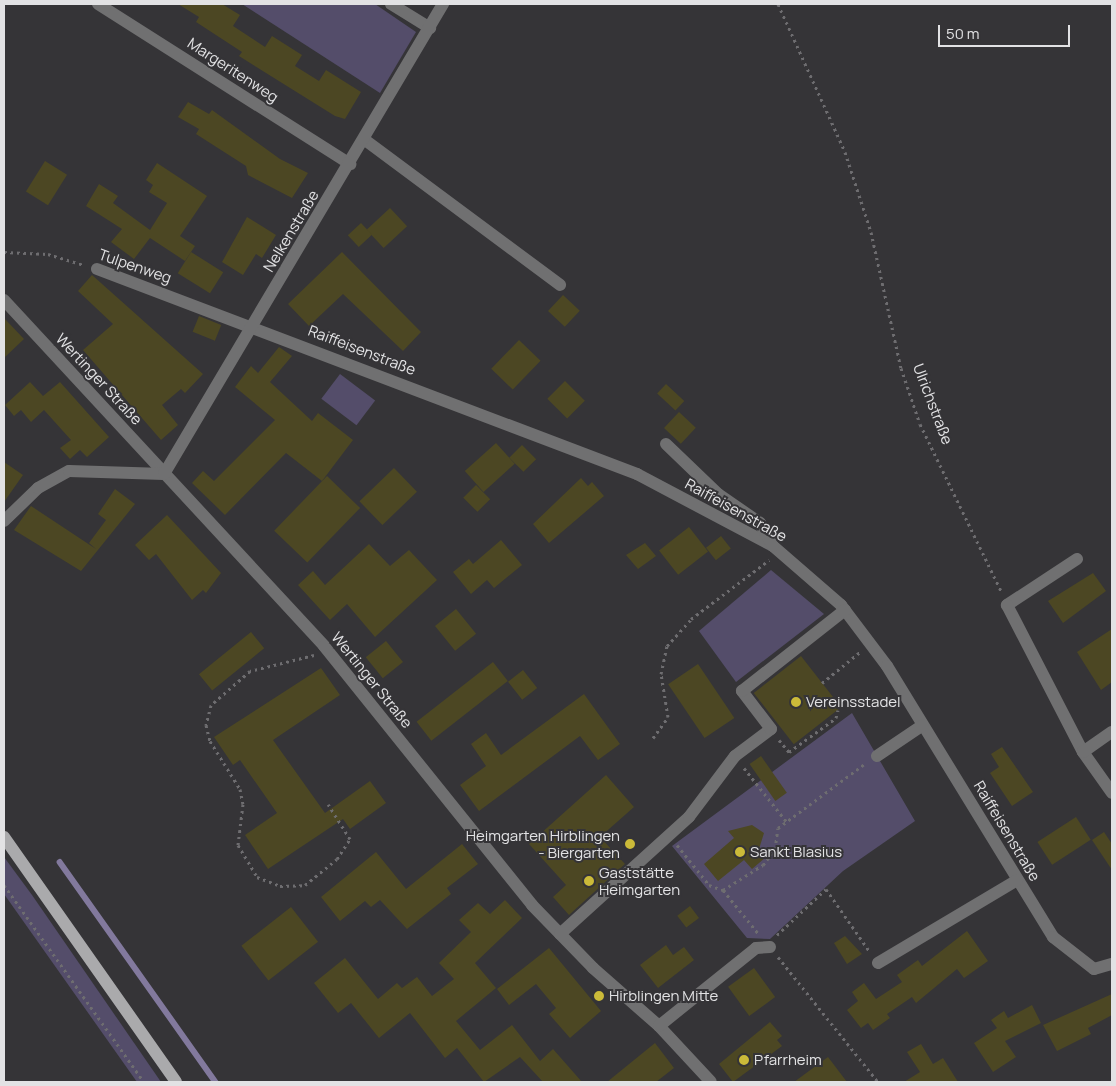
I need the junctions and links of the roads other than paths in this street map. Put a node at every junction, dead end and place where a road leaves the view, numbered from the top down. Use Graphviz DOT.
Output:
graph roads {
  1 [pos="98,4"];
  2 [pos="391,4"];
  3 [pos="444,4"];
  4 [pos="430,28"];
  5 [pos="365,140"];
  6 [pos="350,164"];
  7 [pos="96,269"];
  8 [pos="560,286"];
  9 [pos="4,300"];
  10 [pos="252,326"];
  11 [pos="666,444"];
  12 [pos="164,474"];
  13 [pos="4,521"];
  14 [pos="776,549"];
  15 [pos="1077,559"];
  16 [pos="845,610"];
  17 [pos="922,725"];
  18 [pos="1112,732"];
  19 [pos="1083,752"];
  20 [pos="876,756"];
  21 [pos="1112,793"];
  22 [pos="4,837"];
  23 [pos="1017,880"];
  24 [pos="560,934"];
  25 [pos="763,948"];
  26 [pos="878,963"];
  27 [pos="1112,964"];
  28 [pos="660,1026"];
  29 [pos="176,1082"];
  30 [pos="711,1082"];
  1 -- 6 [label="street, Margeritenweg"];
  2 -- 4 [label="street"];
  3 -- 4 [label="street, Nelkenstraße"];
  4 -- 5 [label="street, Nelkenstraße"];
  5 -- 6 [label="street, Nelkenstraße"];
  5 -- 8 [label="street"];
  6 -- 10 [label="street, Nelkenstraße"];
  7 -- 10 [label="street, Tulpenweg"];
  9 -- 12 [label="street, Wertinger Straße"];
  10 -- 12 [label="street, Nelkenstraße"];
  10 -- 14 [label="street, Raiffeisenstraße"];
  11 -- 14 [label="street"];
  12 -- 13 [label="street"];
  12 -- 24 [label="street, Wertinger Straße"];
  14 -- 16 [label="street, Raiffeisenstraße"];
  15 -- 19 [label="street"];
  16 -- 17 [label="street, Raiffeisenstraße"];
  16 -- 24 [label="street"];
  17 -- 20 [label="street"];
  17 -- 23 [label="street, Raiffeisenstraße"];
  18 -- 19 [label="street"];
  19 -- 21 [label="street"];
  22 -- 29 [label="main road"];
  23 -- 26 [label="street"];
  23 -- 27 [label="street, Raiffeisenstraße"];
  24 -- 28 [label="street, Wertinger Straße"];
  25 -- 28 [label="street"];
  28 -- 30 [label="street, Wertinger Straße"];
}
